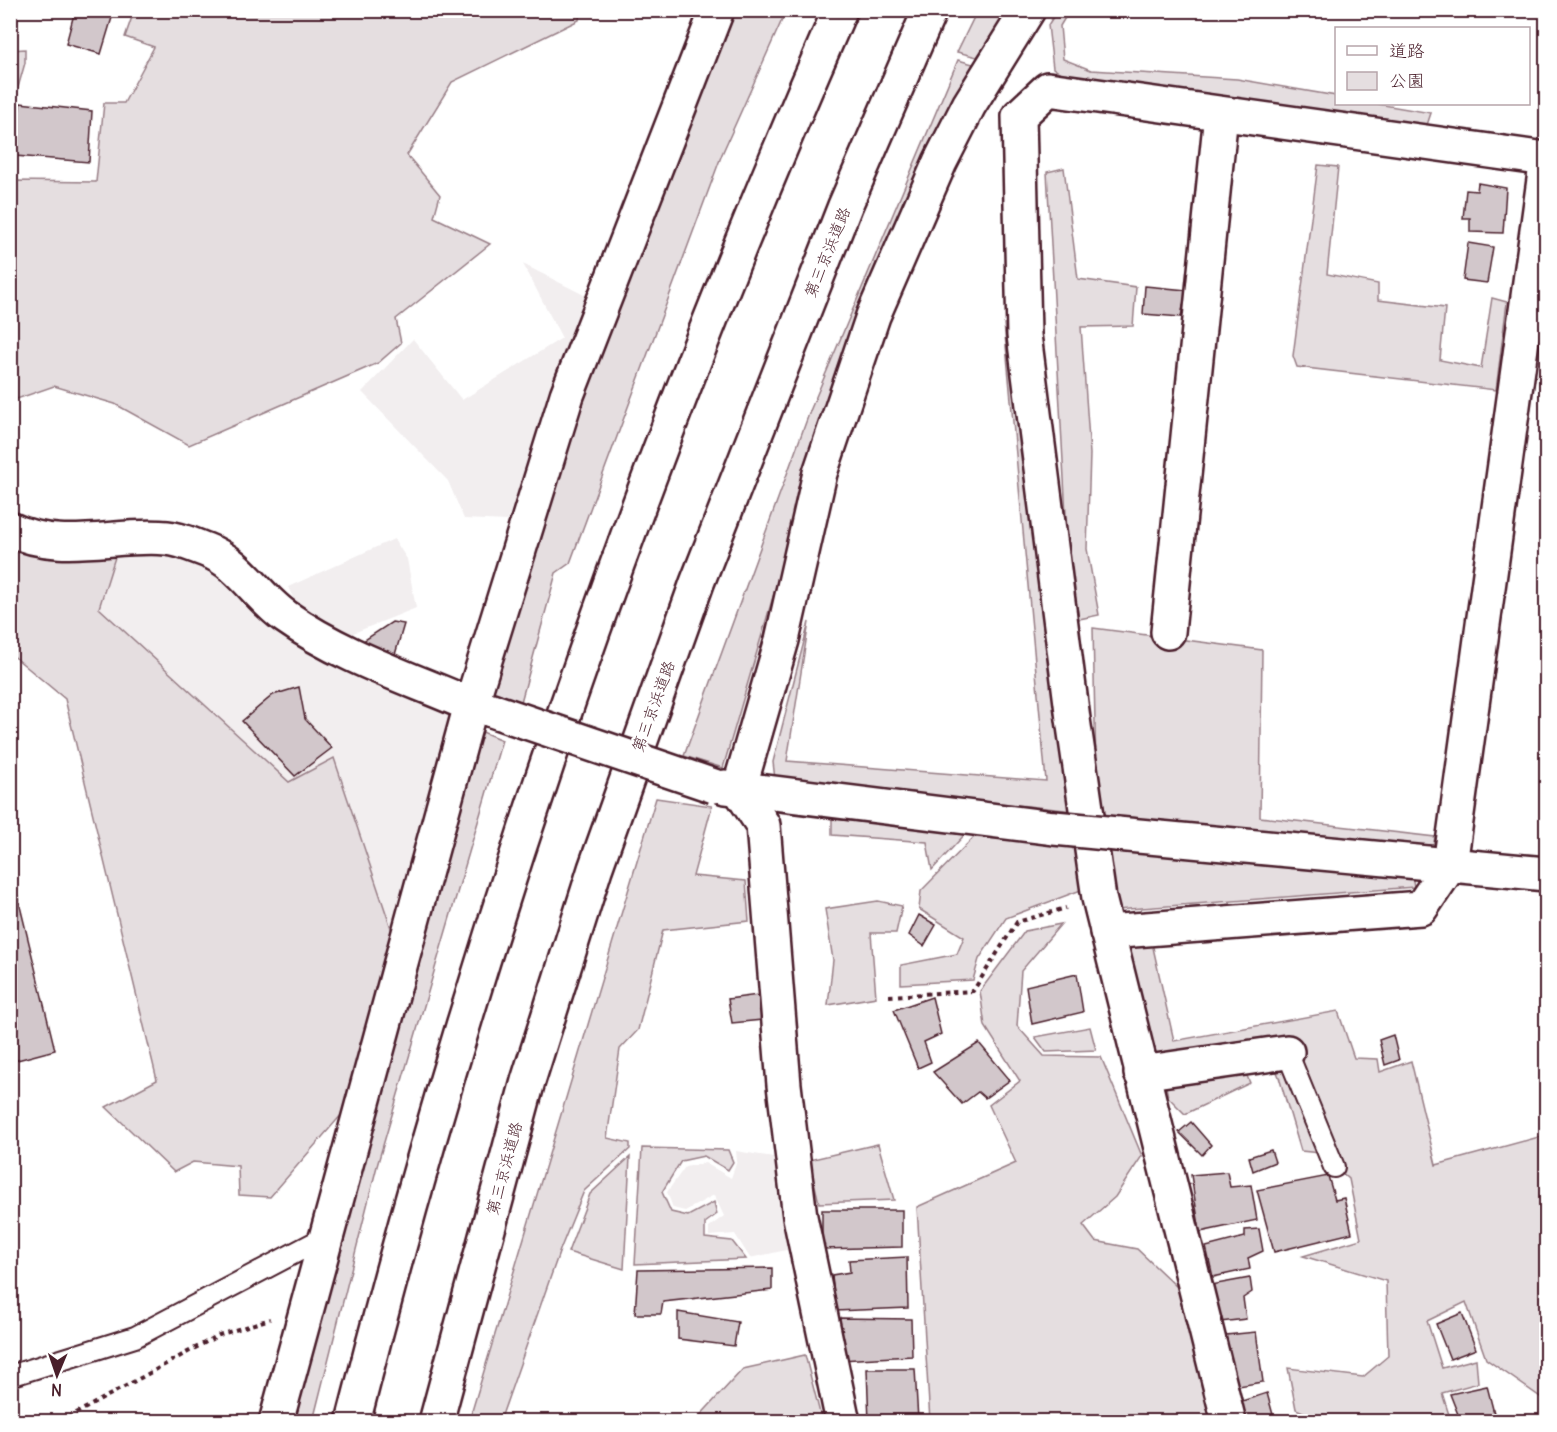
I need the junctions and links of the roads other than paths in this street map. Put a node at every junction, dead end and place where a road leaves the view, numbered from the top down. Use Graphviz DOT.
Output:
graph roads {
  1 [pos="717,10"];
  2 [pos="840,10"];
  3 [pos="930,10"];
  4 [pos="1028,10"];
  5 [pos="1221,114"];
  6 [pos="1546,159"];
  7 [pos="1546,165"];
  8 [pos="10,529"];
  9 [pos="1168,632"];
  10 [pos="482,708"];
  11 [pos="727,787"];
  12 [pos="1450,865"];
  13 [pos="1546,874"];
  14 [pos="1107,932"];
  15 [pos="1287,1052"];
  16 [pos="1141,1072"];
  17 [pos="1334,1167"];
  18 [pos="325,1237"];
  19 [pos="10,1376"];
  20 [pos="276,1422"];
  21 [pos="353,1422"];
  22 [pos="436,1422"];
  23 [pos="843,1422"];
  24 [pos="1229,1422"];
  1 -- 10 [label="main road"];
  2 -- 21 [label="main road"];
  3 -- 22 [label="main road, 第三京浜道路"];
  4 -- 11 [label="main road"];
  5 -- 6 [label="main road"];
  5 -- 9 [label="main road"];
  5 -- 14 [label="main road"];
  7 -- 12 [label="main road"];
  8 -- 10 [label="main road"];
  10 -- 11 [label="main road, bridge"];
  10 -- 18 [label="main road"];
  11 -- 12 [label="main road, bridge"];
  11 -- 23 [label="main road"];
  12 -- 13 [label="main road"];
  12 -- 14 [label="main road"];
  14 -- 16 [label="main road"];
  15 -- 16 [label="main road"];
  15 -- 17 [label="lane"];
  16 -- 24 [label="main road"];
  18 -- 19 [label="lane"];
  18 -- 20 [label="main road"];
}
